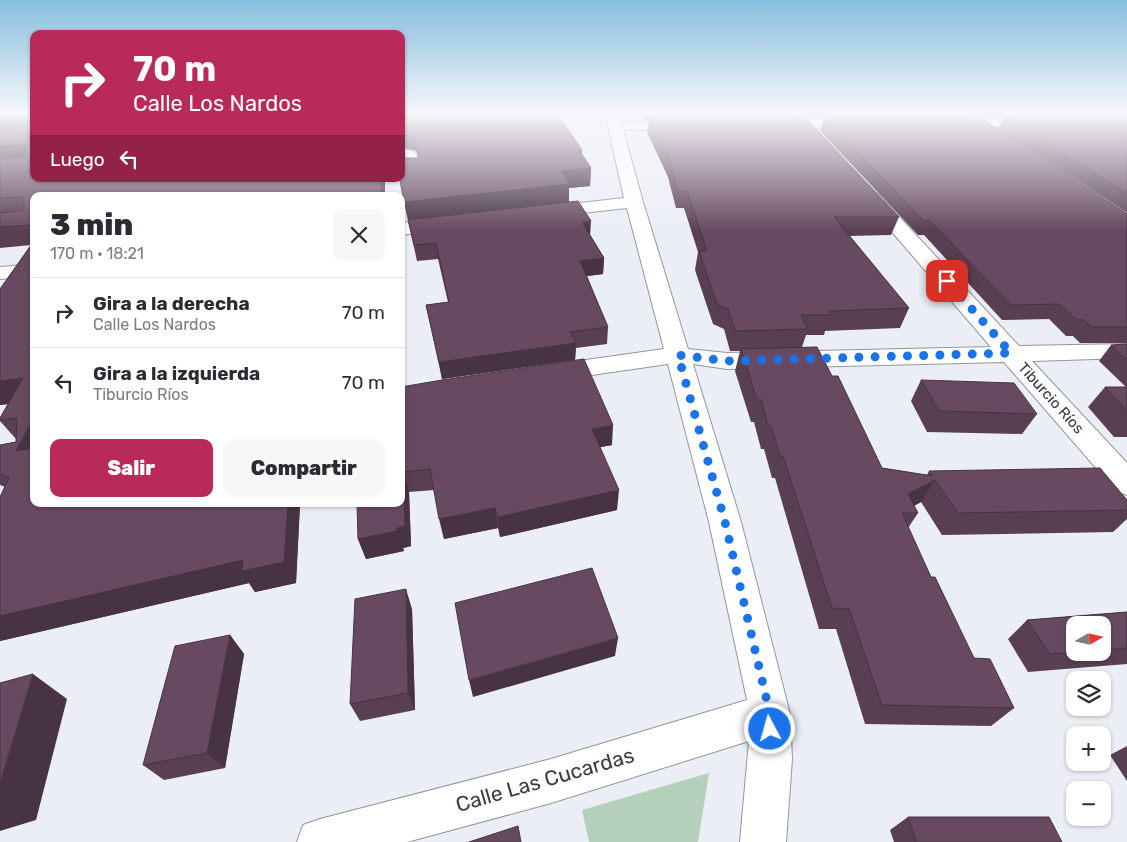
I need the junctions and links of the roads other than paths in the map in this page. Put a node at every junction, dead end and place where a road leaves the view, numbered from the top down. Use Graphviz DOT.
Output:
graph roads {
  1 [pos="622,152"];
  2 [pos="405,153"];
  3 [pos="412,171"];
  4 [pos="858,183"];
  5 [pos="634,202"];
  6 [pos="527,214"];
  7 [pos="459,222"];
  8 [pos="405,229"];
  9 [pos="30,271"];
  10 [pos="1,275"];
  11 [pos="1127,351"];
  12 [pos="1011,353"];
  13 [pos="678,355"];
  14 [pos="529,376"];
  15 [pos="1127,483"];
  16 [pos="770,714"];
  17 [pos="320,842"];
  18 [pos="763,842"];
  1 -- 5 [label="street"];
  2 -- 3 [label="street"];
  4 -- 12 [label="street, Tiburcio Ríos"];
  5 -- 6 [label="street"];
  5 -- 13 [label="street"];
  7 -- 8 [label="street"];
  9 -- 10 [label="street"];
  11 -- 12 [label="street"];
  12 -- 13 [label="street"];
  12 -- 15 [label="street, Tiburcio Ríos"];
  13 -- 14 [label="street"];
  13 -- 16 [label="street"];
  16 -- 17 [label="street, Calle Las Cucardas"];
  16 -- 18 [label="street"];
}
